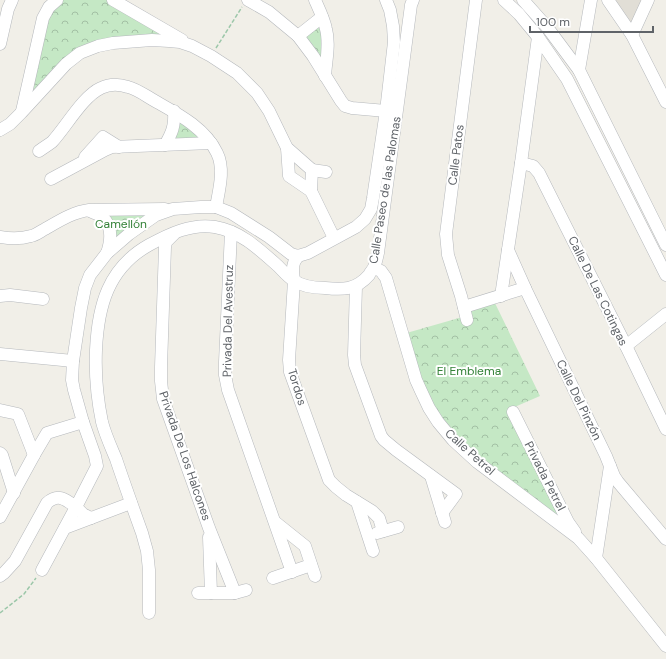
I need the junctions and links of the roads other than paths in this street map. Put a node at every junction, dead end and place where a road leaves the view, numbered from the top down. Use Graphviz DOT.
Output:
graph roads {
  1 [pos="12,0"];
  2 [pos="57,0"];
  3 [pos="113,0"];
  4 [pos="314,0"];
  5 [pos="386,0"];
  6 [pos="413,0"];
  7 [pos="476,0"];
  8 [pos="504,0"];
  9 [pos="523,0"];
  10 [pos="591,0"];
  11 [pos="608,0"];
  12 [pos="648,0"];
  13 [pos="245,3"];
  14 [pos="322,17"];
  15 [pos="632,35"];
  16 [pos="298,36"];
  17 [pos="538,37"];
  18 [pos="0,44"];
  19 [pos="192,46"];
  20 [pos="579,70"];
  21 [pos="325,76"];
  22 [pos="666,102"];
  23 [pos="174,111"];
  24 [pos="386,111"];
  25 [pos="21,112"];
  26 [pos="0,130"];
  27 [pos="211,143"];
  28 [pos="165,145"];
  29 [pos="287,148"];
  30 [pos="39,151"];
  31 [pos="522,163"];
  32 [pos="326,172"];
  33 [pos="51,180"];
  34 [pos="309,181"];
  35 [pos="216,207"];
  36 [pos="187,208"];
  37 [pos="173,209"];
  38 [pos="89,210"];
  39 [pos="193,227"];
  40 [pos="176,232"];
  41 [pos="231,232"];
  42 [pos="0,237"];
  43 [pos="334,238"];
  44 [pos="666,244"];
  45 [pos="143,248"];
  46 [pos="508,250"];
  47 [pos="107,253"];
  48 [pos="298,256"];
  49 [pos="164,265"];
  50 [pos="374,268"];
  51 [pos="666,273"];
  52 [pos="294,281"];
  53 [pos="356,286"];
  54 [pos="526,288"];
  55 [pos="0,296"];
  56 [pos="501,296"];
  57 [pos="43,299"];
  58 [pos="464,307"];
  59 [pos="666,314"];
  60 [pos="467,320"];
  61 [pos="626,346"];
  62 [pos="0,354"];
  63 [pos="73,361"];
  64 [pos="97,393"];
  65 [pos="76,397"];
  66 [pos="0,410"];
  67 [pos="513,412"];
  68 [pos="83,422"];
  69 [pos="666,429"];
  70 [pos="0,453"];
  71 [pos="34,455"];
  72 [pos="118,464"];
  73 [pos="97,466"];
  74 [pos="610,466"];
  75 [pos="431,476"];
  76 [pos="14,492"];
  77 [pos="357,502"];
  78 [pos="132,503"];
  79 [pos="76,507"];
  80 [pos="0,517"];
  81 [pos="91,518"];
  82 [pos="275,522"];
  83 [pos="398,527"];
  84 [pos="64,528"];
  85 [pos="209,528"];
  86 [pos="383,531"];
  87 [pos="368,536"];
  88 [pos="578,538"];
  89 [pos="666,539"];
  90 [pos="373,551"];
  91 [pos="596,558"];
  92 [pos="42,570"];
  93 [pos="292,572"];
  94 [pos="0,576"];
  95 [pos="273,578"];
  96 [pos="198,593"];
  97 [pos="211,593"];
  98 [pos="149,613"];
  99 [pos="666,646"];
  1 -- 18 [label="street"];
  2 -- 25 [label="street"];
  3 -- 19 [label="street"];
  4 -- 14 [label="street"];
  5 -- 24 [label="street, Calle Paseo de las Palomas"];
  6 -- 50 [label="street, Calle Paseo de las Palomas"];
  7 -- 58 [label="street, Calle Patos"];
  8 -- 17 [label="street"];
  9 -- 20 [label="street"];
  10 -- 20 [label="street"];
  11 -- 15 [label="street"];
  12 -- 15 [label="street"];
  13 -- 16 [label="street"];
  14 -- 16 [label="street"];
  14 -- 21 [label="street"];
  15 -- 22 [label="street"];
  16 -- 21 [label="street"];
  17 -- 31 [label="street"];
  17 -- 51 [label="street"];
  19 -- 25 [label="street"];
  19 -- 29 [label="street"];
  20 -- 44 [label="street"];
  21 -- 24 [label="street"];
  23 -- 27 [label="street"];
  23 -- 28 [label="street"];
  23 -- 30 [label="street"];
  24 -- 43 [label="street, Calle Paseo de las Palomas"];
  25 -- 26 [label="street"];
  27 -- 28 [label="street"];
  27 -- 35 [label="street"];
  28 -- 33 [label="street"];
  29 -- 34 [label="street"];
  29 -- 34 [label="street"];
  31 -- 46 [label="street"];
  31 -- 61 [label="street, Calle De Las Cotingas"];
  32 -- 34 [label="street"];
  34 -- 43 [label="street"];
  35 -- 36 [label="street"];
  35 -- 48 [label="street"];
  36 -- 37 [label="street"];
  36 -- 39 [label="street"];
  37 -- 38 [label="street"];
  37 -- 47 [label="street"];
  38 -- 42 [label="street"];
  38 -- 47 [label="street"];
  39 -- 40 [label="street"];
  39 -- 41 [label="street"];
  40 -- 45 [label="street"];
  40 -- 49 [label="street, Privada De Los Halcones"];
  41 -- 52 [label="street"];
  41 -- 82 [label="street, Privada Del Avestruz"];
  43 -- 48 [label="street, Calle Paseo de las Palomas"];
  45 -- 49 [label="street"];
  45 -- 64 [label="street"];
  46 -- 54 [label="street, Calle Del Pinzón"];
  46 -- 56 [label="street"];
  47 -- 63 [label="street"];
  48 -- 52 [label="street, Tordos"];
  49 -- 85 [label="street, Privada De Los Halcones"];
  50 -- 53 [label="street, Calle Paseo de las Palomas"];
  50 -- 88 [label="street, Calle Petrel"];
  52 -- 53 [label="street"];
  52 -- 77 [label="street, Tordos"];
  53 -- 75 [label="street"];
  54 -- 56 [label="street"];
  54 -- 74 [label="street, Calle Del Pinzón"];
  55 -- 57 [label="street"];
  56 -- 58 [label="street"];
  58 -- 60 [label="street, Calle Patos"];
  59 -- 61 [label="street"];
  61 -- 69 [label="street, Calle De Las Cotingas"];
  62 -- 63 [label="street"];
  63 -- 65 [label="street"];
  64 -- 65 [label="street"];
  64 -- 72 [label="street"];
  65 -- 68 [label="street"];
  66 -- 71 [label="street"];
  67 -- 88 [label="street, Privada Petrel"];
  68 -- 71 [label="street"];
  68 -- 73 [label="street"];
  70 -- 76 [label="street"];
  71 -- 76 [label="street"];
  72 -- 73 [label="street"];
  72 -- 78 [label="street"];
  73 -- 79 [label="street"];
  74 -- 89 [label="street, Calle Del Pinzón"];
  74 -- 91 [label="street"];
  75 -- 75 [label="street"];
  76 -- 80 [label="street"];
  77 -- 86 [label="street, Tordos"];
  77 -- 87 [label="street"];
  78 -- 81 [label="street"];
  78 -- 98 [label="street"];
  79 -- 81 [label="street"];
  79 -- 84 [label="street"];
  79 -- 94 [label="street"];
  81 -- 84 [label="street"];
  82 -- 93 [label="street, Privada Del Avestruz"];
  82 -- 93 [label="street"];
  83 -- 86 [label="street"];
  84 -- 92 [label="street"];
  85 -- 97 [label="street, Privada De Los Halcones"];
  85 -- 97 [label="street, Privada De Los Halcones"];
  86 -- 87 [label="street"];
  87 -- 90 [label="street"];
  88 -- 91 [label="street, Calle Petrel"];
  91 -- 99 [label="street"];
  93 -- 95 [label="street"];
  96 -- 97 [label="street, Privada De Los Halcones"];
}
